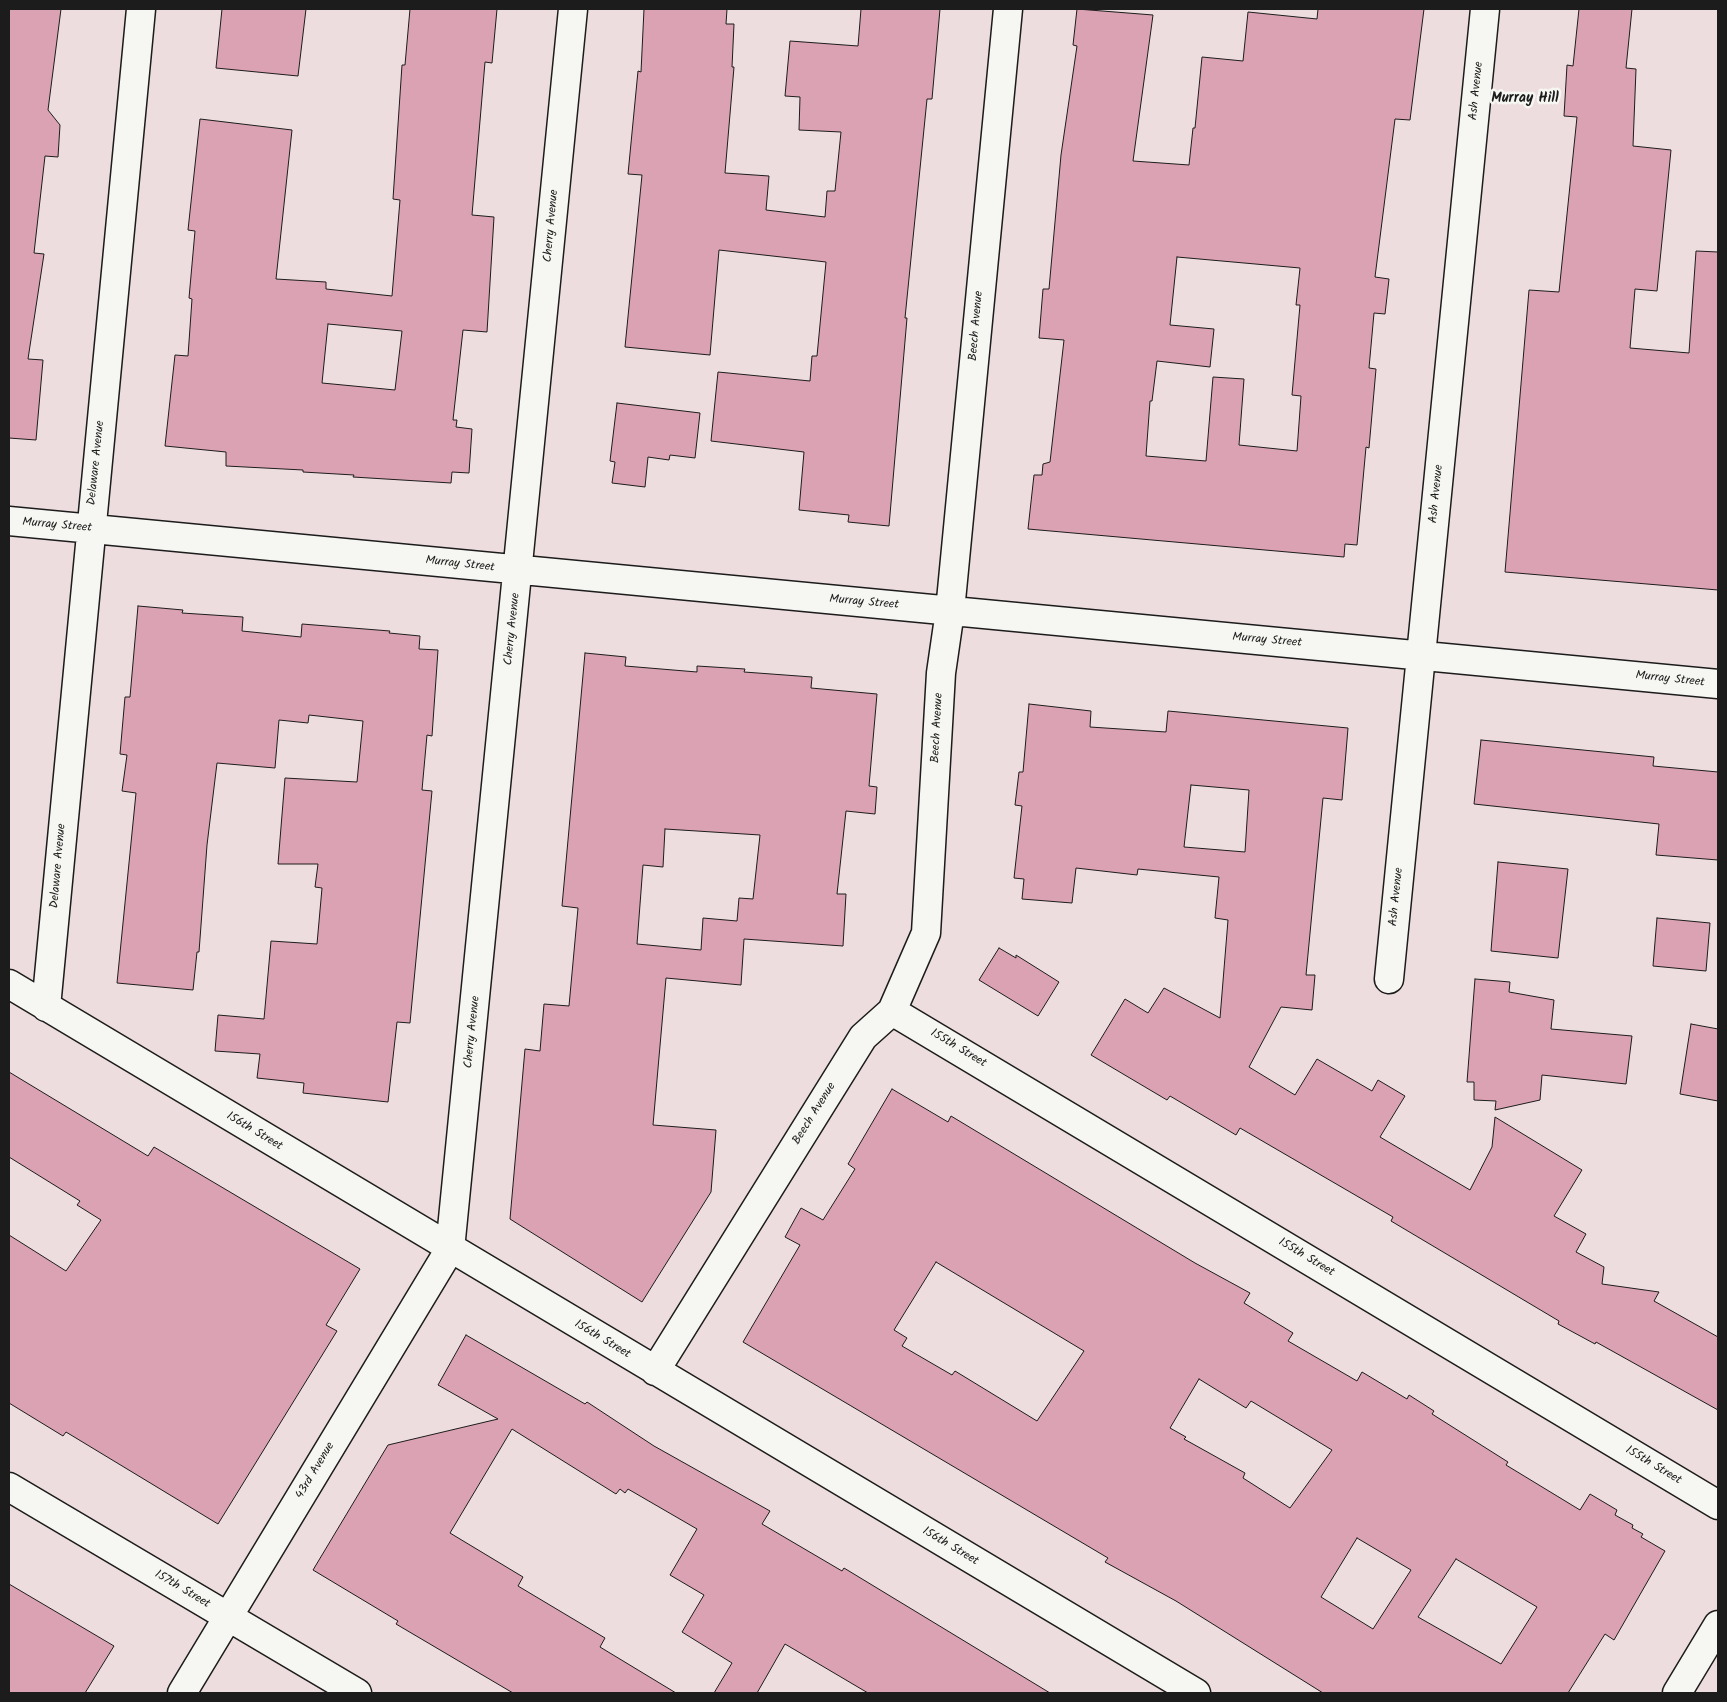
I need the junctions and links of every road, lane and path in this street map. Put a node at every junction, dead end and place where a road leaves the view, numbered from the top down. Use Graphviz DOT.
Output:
graph roads {
  1 [pos="141,9"];
  2 [pos="573,9"];
  3 [pos="1008,9"];
  4 [pos="1486,9"];
  5 [pos="9,521"];
  6 [pos="90,529"];
  7 [pos="519,570"];
  8 [pos="950,611"];
  9 [pos="1421,656"];
  10 [pos="1718,684"];
  11 [pos="1389,979"];
  12 [pos="9,984"];
  13 [pos="46,1007"];
  14 [pos="892,1011"];
  15 [pos="450,1249"];
  16 [pos="654,1371"];
  17 [pos="9,1486"];
  18 [pos="1718,1506"];
  19 [pos="227,1617"];
  20 [pos="1718,1625"];
  21 [pos="182,1693"];
  22 [pos="357,1693"];
  23 [pos="1196,1693"];
  24 [pos="1677,1693"];
  1 -- 6 [label="street, Delaware Avenue"];
  2 -- 7 [label="street, Cherry Avenue"];
  3 -- 8 [label="street, Beech Avenue"];
  4 -- 9 [label="street, Ash Avenue"];
  5 -- 6 [label="street, Murray Street"];
  6 -- 7 [label="street, Murray Street"];
  6 -- 13 [label="street, Delaware Avenue"];
  7 -- 8 [label="street, Murray Street"];
  7 -- 15 [label="street, Cherry Avenue"];
  8 -- 9 [label="street, Murray Street"];
  8 -- 14 [label="street, Beech Avenue"];
  9 -- 10 [label="street, Murray Street"];
  9 -- 11 [label="street, Ash Avenue"];
  12 -- 13 [label="street, 156th Street"];
  13 -- 15 [label="street, 156th Street"];
  14 -- 16 [label="street, Beech Avenue"];
  14 -- 18 [label="street, 155th Street"];
  15 -- 16 [label="street, 156th Street"];
  15 -- 19 [label="street, 43rd Avenue"];
  16 -- 23 [label="street, 156th Street"];
  17 -- 19 [label="street, 157th Street"];
  19 -- 21 [label="street, 43rd Avenue"];
  19 -- 22 [label="street, 157th Street"];
  20 -- 24 [label="street"];
}
